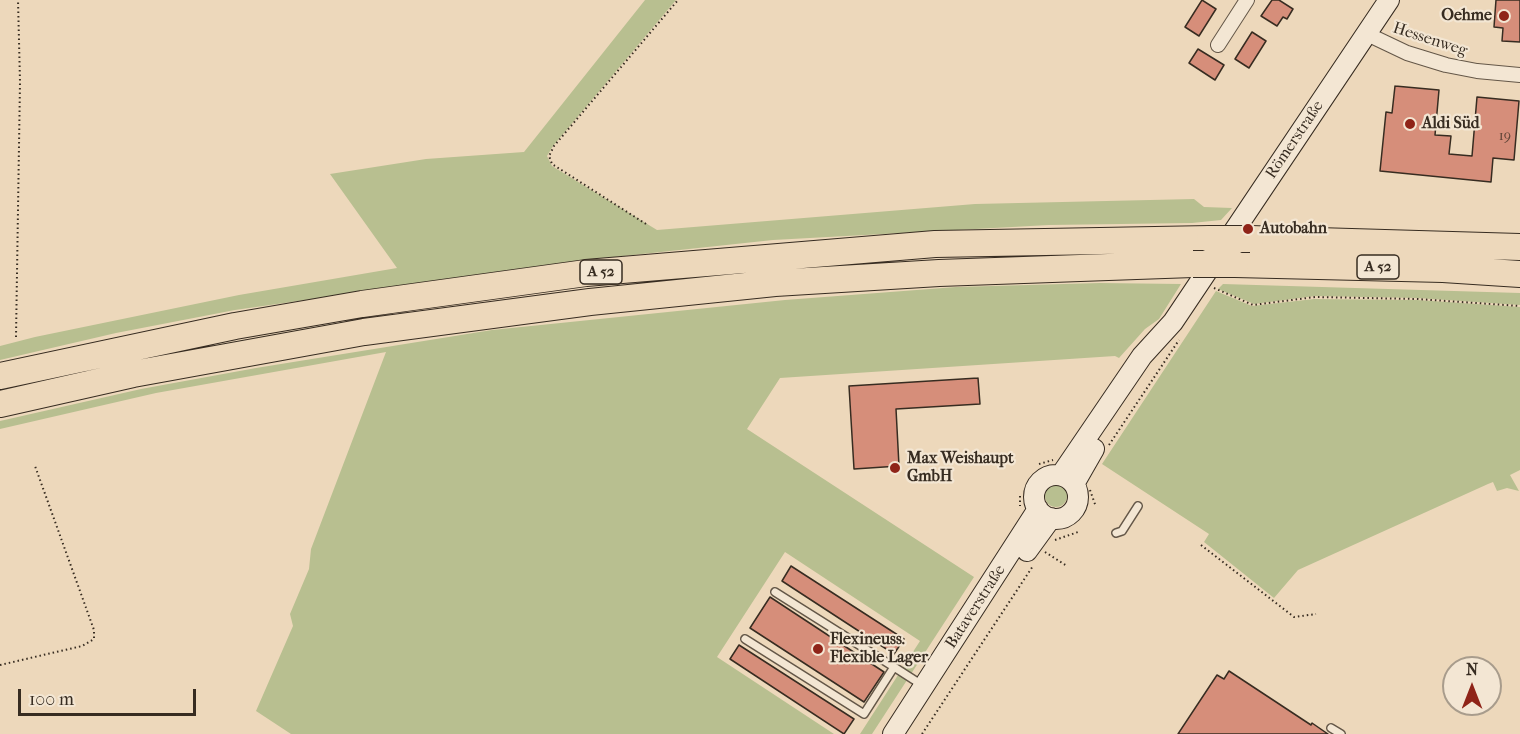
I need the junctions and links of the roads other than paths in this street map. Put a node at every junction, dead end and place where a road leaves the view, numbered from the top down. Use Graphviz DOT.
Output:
graph roads {
  1 [pos="1247,0"];
  2 [pos="1389,0"];
  3 [pos="1366,34"];
  4 [pos="1218,45"];
  5 [pos="1520,75"];
  6 [pos="1520,247"];
  7 [pos="1198,272"];
  8 [pos="1520,274"];
  9 [pos="0,376"];
  10 [pos="0,404"];
  11 [pos="1075,481"];
  12 [pos="1138,506"];
  13 [pos="1044,514"];
  14 [pos="1116,533"];
  15 [pos="775,592"];
  16 [pos="745,639"];
  17 [pos="894,667"];
  18 [pos="924,686"];
  19 [pos="1331,728"];
  20 [pos="893,734"];
  21 [pos="907,734"];
  22 [pos="1341,734"];
  1 -- 4 [label="street"];
  2 -- 3 [label="street, Römerstraße"];
  3 -- 5 [label="street, Hessenweg"];
  3 -- 7 [label="street, Römerstraße"];
  6 -- 9 [label="highway, A 52, bridge"];
  7 -- 8 [label="highway, A 52, bridge"];
  7 -- 10 [label="highway, A 52"];
  7 -- 11 [label="street, Bataverstraße"];
  11 -- 13 [label="street, Bataverstraße"];
  11 -- 13 [label="street, Bataverstraße"];
  12 -- 14 [label="lane"];
  13 -- 18 [label="street, Bataverstraße"];
  13 -- 21 [label="street, Bataverstraße"];
  15 -- 17 [label="lane"];
  16 -- 17 [label="lane"];
  17 -- 18 [label="lane"];
  18 -- 20 [label="street, Bataverstraße"];
  19 -- 22 [label="lane"];
}
